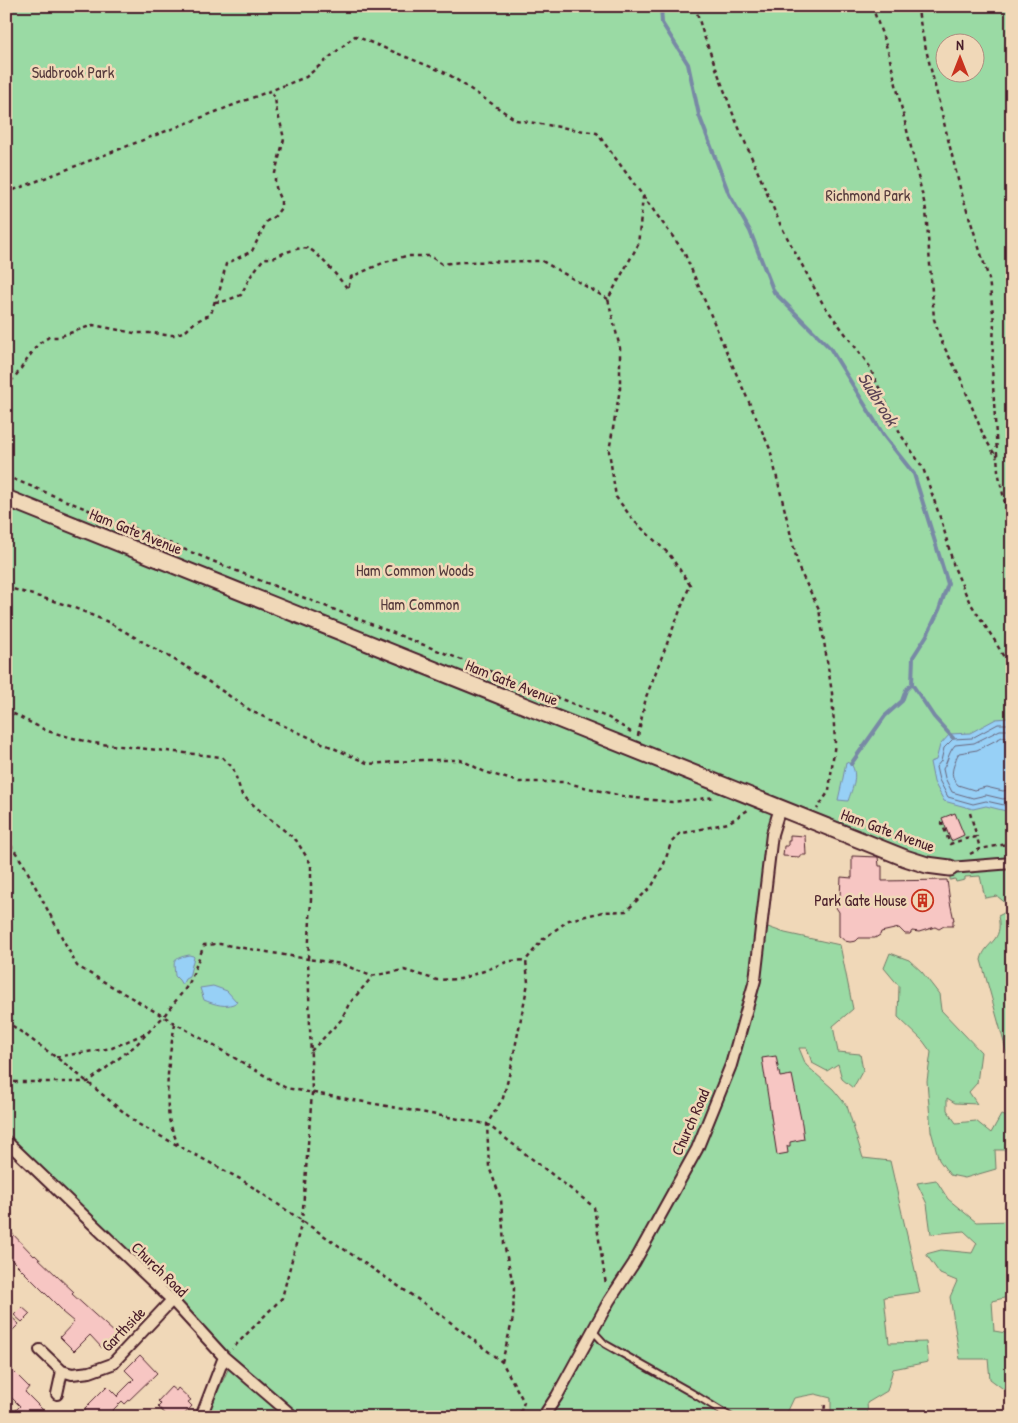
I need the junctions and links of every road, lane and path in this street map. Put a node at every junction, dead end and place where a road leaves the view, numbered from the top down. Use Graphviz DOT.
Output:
graph roads {
  1 [pos="695,6"];
  2 [pos="872,6"];
  3 [pos="917,6"];
  4 [pos="272,90"];
  5 [pos="6,193"];
  6 [pos="643,197"];
  7 [pos="608,299"];
  8 [pos="215,302"];
  9 [pos="6,388"];
  10 [pos="998,459"];
  11 [pos="6,467"];
  12 [pos="7,477"];
  13 [pos="6,498"];
  14 [pos="1012,536"];
  15 [pos="6,587"];
  16 [pos="1012,672"];
  17 [pos="6,710"];
  18 [pos="724,797"];
  19 [pos="762,800"];
  20 [pos="780,808"];
  21 [pos="816,810"];
  22 [pos="970,813"];
  23 [pos="944,823"];
  24 [pos="977,837"];
  25 [pos="6,838"];
  26 [pos="980,849"];
  27 [pos="1012,863"];
  28 [pos="950,868"];
  29 [pos="308,958"];
  30 [pos="526,960"];
  31 [pos="373,975"];
  32 [pos="163,1017"];
  33 [pos="6,1021"];
  34 [pos="175,1024"];
  35 [pos="148,1032"];
  36 [pos="311,1051"];
  37 [pos="56,1057"];
  38 [pos="88,1082"];
  39 [pos="6,1083"];
  40 [pos="312,1093"];
  41 [pos="486,1124"];
  42 [pos="8,1146"];
  43 [pos="178,1146"];
  44 [pos="302,1221"];
  45 [pos="172,1300"];
  46 [pos="609,1301"];
  47 [pos="592,1331"];
  48 [pos="40,1350"];
  49 [pos="224,1357"];
  50 [pos="502,1362"];
  51 [pos="62,1371"];
  52 [pos="57,1394"];
  53 [pos="825,1402"];
  54 [pos="201,1417"];
  55 [pos="294,1417"];
  56 [pos="519,1417"];
  57 [pos="543,1417"];
  58 [pos="732,1417"];
  59 [pos="824,1417"];
  1 -- 16 [label="path"];
  2 -- 10 [label="path"];
  3 -- 10 [label="path"];
  4 -- 5 [label="path"];
  4 -- 6 [label="path"];
  4 -- 8 [label="path"];
  6 -- 7 [label="path"];
  6 -- 21 [label="path"];
  7 -- 8 [label="path"];
  7 -- 12 [label="path"];
  8 -- 9 [label="path"];
  10 -- 14 [label="path"];
  11 -- 12 [label="path"];
  13 -- 19 [label="main road, Ham Gate Avenue"];
  15 -- 18 [label="path"];
  17 -- 29 [label="path"];
  19 -- 20 [label="main road, Ham Gate Avenue"];
  19 -- 30 [label="path"];
  20 -- 28 [label="main road, Ham Gate Avenue"];
  20 -- 46 [label="street, Church Road"];
  22 -- 24 [label="path"];
  23 -- 24 [label="path"];
  24 -- 26 [label="path"];
  25 -- 32 [label="path"];
  27 -- 28 [label="street, Ham Gate Avenue"];
  29 -- 31 [label="path"];
  29 -- 32 [label="path"];
  29 -- 36 [label="path"];
  30 -- 31 [label="path"];
  30 -- 41 [label="path"];
  31 -- 36 [label="path"];
  32 -- 34 [label="path"];
  32 -- 35 [label="path"];
  33 -- 37 [label="path"];
  34 -- 40 [label="path"];
  34 -- 43 [label="path"];
  35 -- 37 [label="path"];
  35 -- 38 [label="path"];
  36 -- 40 [label="path"];
  37 -- 38 [label="path"];
  38 -- 39 [label="path"];
  38 -- 43 [label="path"];
  40 -- 41 [label="path"];
  40 -- 44 [label="path"];
  41 -- 46 [label="path"];
  41 -- 50 [label="path"];
  42 -- 45 [label="street, Church Road"];
  43 -- 44 [label="path"];
  44 -- 49 [label="path"];
  44 -- 50 [label="path"];
  45 -- 49 [label="street, Church Road"];
  45 -- 51 [label="street, Garthside"];
  46 -- 47 [label="street, Church Road"];
  47 -- 57 [label="street, Church Road"];
  47 -- 58 [label="lane"];
  48 -- 51 [label="street"];
  49 -- 54 [label="street"];
  49 -- 55 [label="street, Church Road"];
  50 -- 56 [label="path"];
  51 -- 52 [label="street"];
  53 -- 59 [label="path"];
}
